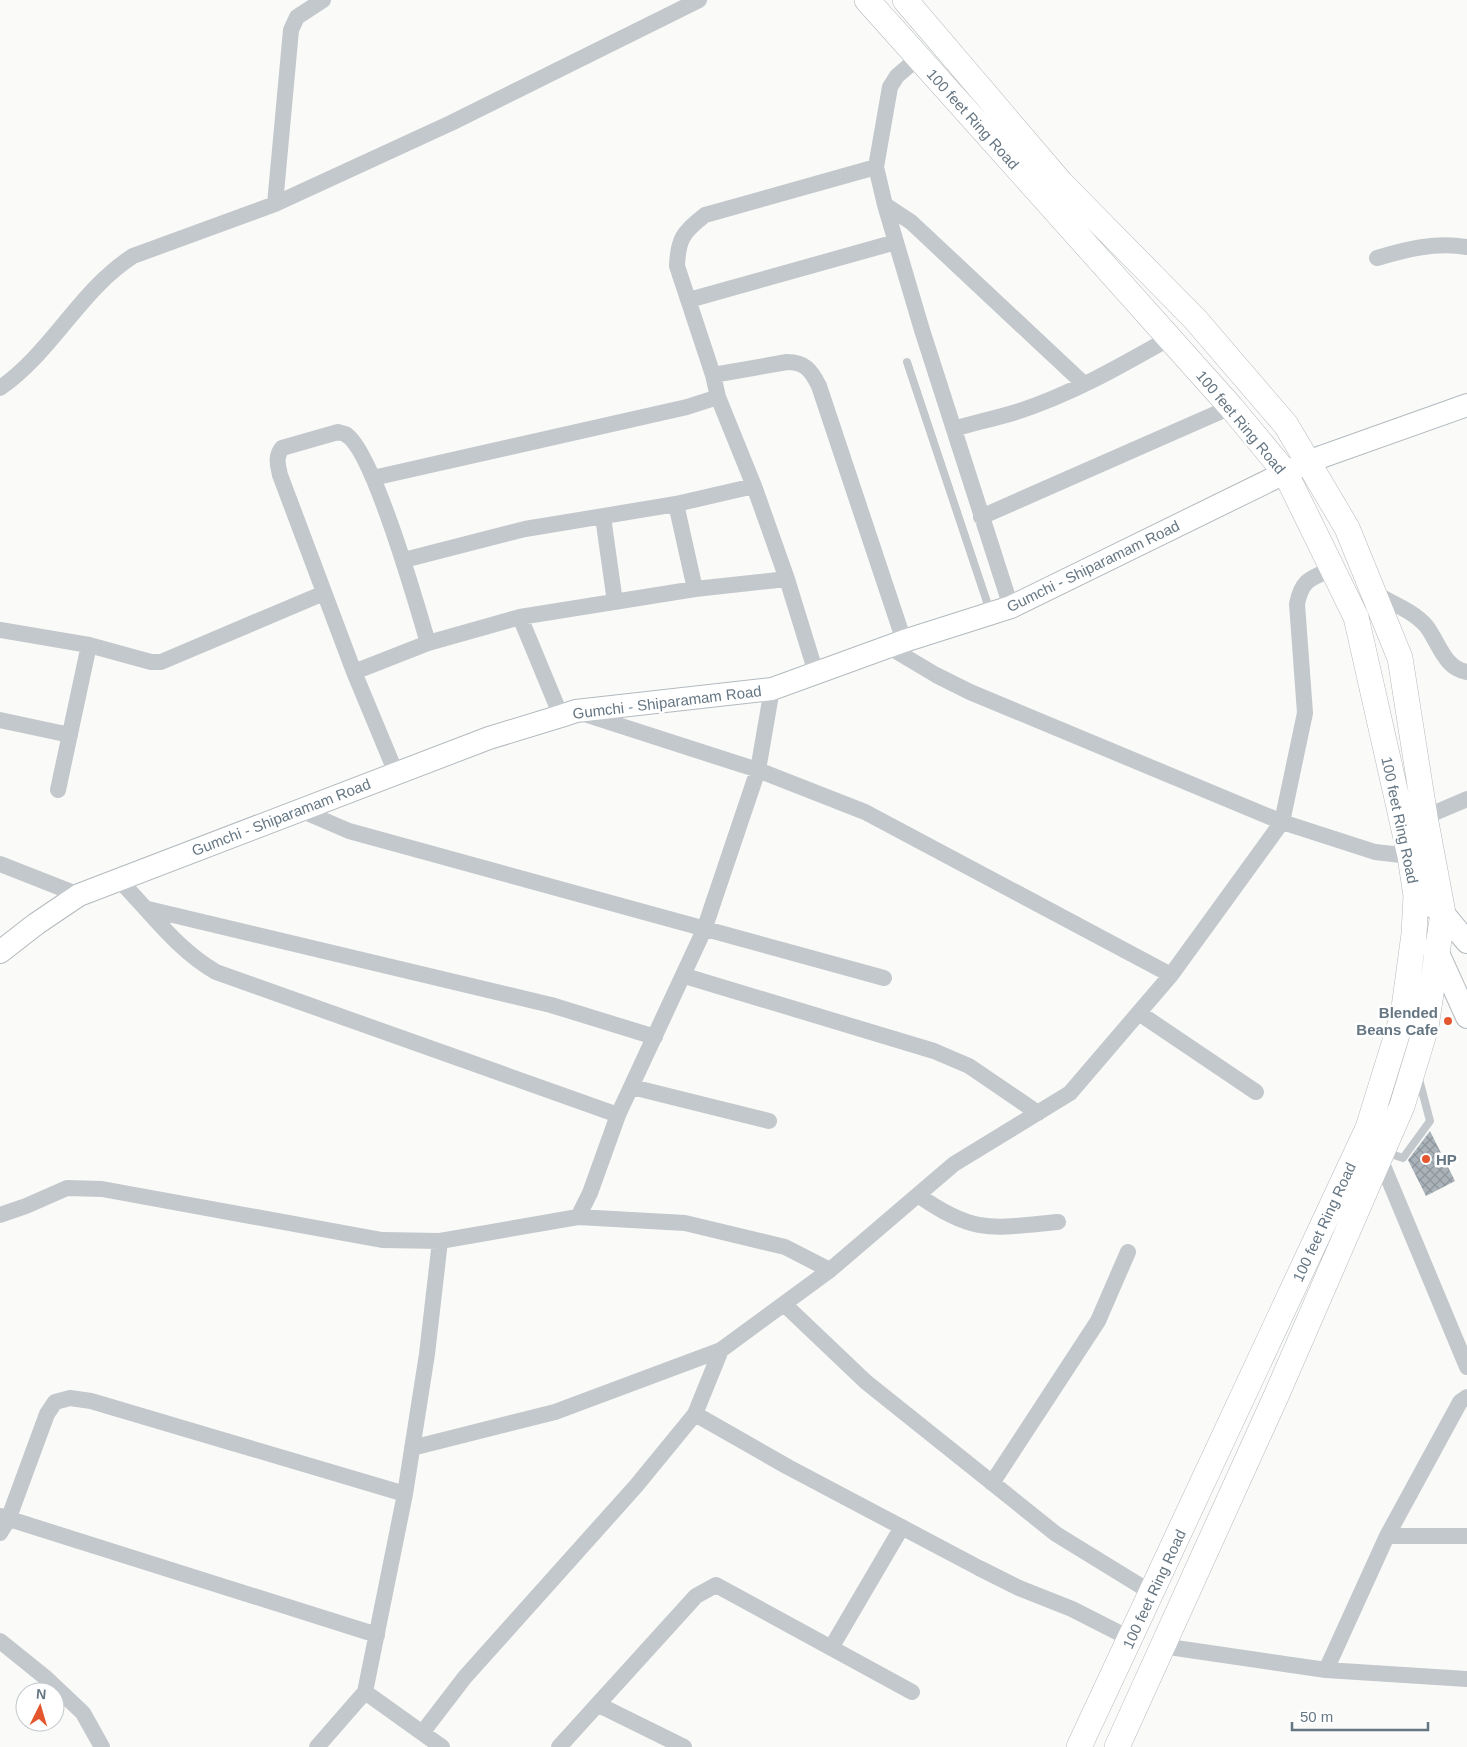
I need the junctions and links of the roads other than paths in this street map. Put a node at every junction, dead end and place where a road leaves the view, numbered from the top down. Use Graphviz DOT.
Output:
graph roads {
  1 [pos="323,0"];
  2 [pos="699,0"];
  3 [pos="867,0"];
  4 [pos="906,0"];
  5 [pos="918,58"];
  6 [pos="876,167"];
  7 [pos="275,204"];
  8 [pos="885,205"];
  9 [pos="896,242"];
  10 [pos="1467,247"];
  11 [pos="1376,258"];
  12 [pos="689,300"];
  13 [pos="1168,339"];
  14 [pos="907,362"];
  15 [pos="713,375"];
  16 [pos="1084,384"];
  17 [pos="0,388"];
  18 [pos="718,397"];
  19 [pos="1467,405"];
  20 [pos="1231,407"];
  21 [pos="954,429"];
  22 [pos="1307,462"];
  23 [pos="1285,472"];
  24 [pos="373,478"];
  25 [pos="754,486"];
  26 [pos="676,504"];
  27 [pos="603,517"];
  28 [pos="981,517"];
  29 [pos="404,560"];
  30 [pos="1332,568"];
  31 [pos="787,579"];
  32 [pos="695,589"];
  33 [pos="324,593"];
  34 [pos="1374,593"];
  35 [pos="616,602"];
  36 [pos="1001,611"];
  37 [pos="520,617"];
  38 [pos="0,630"];
  39 [pos="428,643"];
  40 [pos="896,644"];
  41 [pos="89,645"];
  42 [pos="354,672"];
  43 [pos="1467,672"];
  44 [pos="816,673"];
  45 [pos="772,689"];
  46 [pos="569,714"];
  47 [pos="0,720"];
  48 [pos="70,735"];
  49 [pos="758,770"];
  50 [pos="396,773"];
  51 [pos="58,790"];
  52 [pos="1467,799"];
  53 [pos="300,810"];
  54 [pos="1425,817"];
  55 [pos="1282,822"];
  56 [pos="1410,856"];
  57 [pos="0,864"];
  58 [pos="118,879"];
  59 [pos="80,895"];
  60 [pos="1416,896"];
  61 [pos="148,908"];
  62 [pos="1443,913"];
  63 [pos="704,930"];
  64 [pos="1414,934"];
  65 [pos="1467,942"];
  66 [pos="0,952"];
  67 [pos="1438,953"];
  68 [pos="1171,975"];
  69 [pos="685,976"];
  70 [pos="884,978"];
  71 [pos="1139,1013"];
  72 [pos="1467,1017"];
  73 [pos="655,1037"];
  74 [pos="632,1087"];
  75 [pos="1256,1092"];
  76 [pos="1038,1113"];
  77 [pos="618,1115"];
  78 [pos="769,1121"];
  79 [pos="1381,1154"];
  80 [pos="918,1195"];
  81 [pos="0,1215"];
  82 [pos="578,1218"];
  83 [pos="1058,1222"];
  84 [pos="440,1242"];
  85 [pos="1128,1252"];
  86 [pos="830,1270"];
  87 [pos="784,1304"];
  88 [pos="722,1350"];
  89 [pos="1467,1367"];
  90 [pos="1467,1397"];
  91 [pos="695,1414"];
  92 [pos="412,1448"];
  93 [pos="992,1483"];
  94 [pos="405,1494"];
  95 [pos="3,1523"];
  96 [pos="902,1527"];
  97 [pos="1387,1536"];
  98 [pos="1467,1536"];
  99 [pos="1152,1593"];
  100 [pos="376,1635"];
  101 [pos="1131,1639"];
  102 [pos="0,1641"];
  103 [pos="1162,1646"];
  104 [pos="831,1648"];
  105 [pos="1326,1670"];
  106 [pos="1467,1679"];
  107 [pos="365,1692"];
  108 [pos="912,1692"];
  109 [pos="599,1705"];
  110 [pos="422,1733"];
  111 [pos="102,1747"];
  112 [pos="317,1747"];
  113 [pos="442,1747"];
  114 [pos="559,1747"];
  115 [pos="684,1747"];
  116 [pos="1079,1747"];
  117 [pos="1117,1747"];
  1 -- 7 [label="street"];
  2 -- 7 [label="street"];
  3 -- 5 [label="main road, 100 feet Ring Road"];
  4 -- 22 [label="main road, 100 feet Ring Road"];
  5 -- 6 [label="street"];
  5 -- 13 [label="main road, 100 feet Ring Road"];
  6 -- 8 [label="street"];
  6 -- 12 [label="street"];
  7 -- 17 [label="street"];
  8 -- 9 [label="street"];
  8 -- 16 [label="street"];
  9 -- 12 [label="street"];
  9 -- 21 [label="street"];
  10 -- 11 [label="street"];
  12 -- 15 [label="street"];
  13 -- 16 [label="street"];
  13 -- 20 [label="main road, 100 feet Ring Road"];
  14 -- 36 [label="lane"];
  15 -- 18 [label="street"];
  15 -- 40 [label="street"];
  16 -- 21 [label="street"];
  18 -- 24 [label="street"];
  18 -- 25 [label="street"];
  19 -- 22 [label="street, Gumchi - Shiparamam Road"];
  20 -- 23 [label="main road, 100 feet Ring Road"];
  20 -- 28 [label="street"];
  21 -- 28 [label="street"];
  22 -- 23 [label="street, Gumchi - Shiparamam Road"];
  22 -- 34 [label="main road, 100 feet Ring Road"];
  23 -- 30 [label="main road, 100 feet Ring Road"];
  23 -- 36 [label="street, Gumchi - Shiparamam Road"];
  24 -- 29 [label="street"];
  24 -- 33 [label="street"];
  25 -- 26 [label="street"];
  25 -- 31 [label="street"];
  26 -- 27 [label="street"];
  26 -- 32 [label="street"];
  27 -- 29 [label="street"];
  27 -- 35 [label="street"];
  28 -- 36 [label="street"];
  29 -- 39 [label="street"];
  30 -- 55 [label="street"];
  30 -- 56 [label="main road, 100 feet Ring Road"];
  31 -- 32 [label="street"];
  31 -- 44 [label="street"];
  32 -- 35 [label="street"];
  33 -- 41 [label="street"];
  33 -- 42 [label="street"];
  34 -- 43 [label="street"];
  34 -- 54 [label="main road, 100 feet Ring Road"];
  35 -- 37 [label="street"];
  36 -- 40 [label="street, Gumchi - Shiparamam Road"];
  37 -- 39 [label="street"];
  37 -- 46 [label="street"];
  38 -- 41 [label="street"];
  39 -- 42 [label="street"];
  40 -- 44 [label="street, Gumchi - Shiparamam Road"];
  40 -- 55 [label="street"];
  41 -- 48 [label="street"];
  42 -- 50 [label="street"];
  44 -- 45 [label="street, Gumchi - Shiparamam Road"];
  45 -- 46 [label="street, Gumchi - Shiparamam Road"];
  45 -- 49 [label="street"];
  46 -- 49 [label="street"];
  46 -- 50 [label="street, Gumchi - Shiparamam Road"];
  47 -- 48 [label="street"];
  48 -- 51 [label="street"];
  49 -- 63 [label="street"];
  49 -- 68 [label="street"];
  50 -- 53 [label="street, Gumchi - Shiparamam Road"];
  52 -- 54 [label="street"];
  53 -- 58 [label="street, Gumchi - Shiparamam Road"];
  53 -- 63 [label="street"];
  54 -- 62 [label="main road, 100 feet Ring Road"];
  55 -- 56 [label="street"];
  55 -- 68 [label="street"];
  56 -- 60 [label="main road, 100 feet Ring Road"];
  57 -- 59 [label="street"];
  58 -- 59 [label="street, Gumchi - Shiparamam Road"];
  58 -- 61 [label="street"];
  59 -- 66 [label="street, Gumchi - Shiparamam Road"];
  60 -- 62 [label="street"];
  60 -- 64 [label="main road, 100 feet Ring Road"];
  61 -- 73 [label="street"];
  61 -- 77 [label="street"];
  62 -- 65 [label="street"];
  62 -- 67 [label="main road, 100 feet Ring Road"];
  63 -- 69 [label="street"];
  63 -- 70 [label="street"];
  64 -- 67 [label="street"];
  64 -- 99 [label="main road, 100 feet Ring Road"];
  67 -- 72 [label="street"];
  67 -- 79 [label="main road, 100 feet Ring Road"];
  68 -- 71 [label="street"];
  69 -- 73 [label="street"];
  69 -- 76 [label="street"];
  71 -- 75 [label="street"];
  71 -- 76 [label="street"];
  73 -- 74 [label="street"];
  74 -- 77 [label="street"];
  74 -- 78 [label="street"];
  76 -- 80 [label="street"];
  77 -- 82 [label="street"];
  79 -- 89 [label="street"];
  79 -- 103 [label="main road, 100 feet Ring Road"];
  80 -- 83 [label="street"];
  80 -- 86 [label="street"];
  81 -- 84 [label="street"];
  82 -- 84 [label="street"];
  82 -- 86 [label="street"];
  84 -- 92 [label="street"];
  85 -- 93 [label="street"];
  86 -- 87 [label="street"];
  87 -- 88 [label="street"];
  87 -- 93 [label="street"];
  88 -- 91 [label="street"];
  88 -- 92 [label="street"];
  90 -- 97 [label="street"];
  91 -- 96 [label="street"];
  91 -- 110 [label="street"];
  92 -- 94 [label="street"];
  93 -- 99 [label="street"];
  94 -- 95 [label="street"];
  94 -- 100 [label="street"];
  95 -- 100 [label="street"];
  96 -- 101 [label="street"];
  96 -- 104 [label="street"];
  97 -- 98 [label="street"];
  97 -- 105 [label="street"];
  99 -- 101 [label="main road, 100 feet Ring Road"];
  100 -- 107 [label="street"];
  101 -- 116 [label="main road, 100 feet Ring Road"];
  102 -- 111 [label="street"];
  103 -- 105 [label="street"];
  103 -- 117 [label="main road, 100 feet Ring Road"];
  104 -- 108 [label="street"];
  104 -- 109 [label="street"];
  105 -- 106 [label="street"];
  107 -- 110 [label="street"];
  107 -- 112 [label="street"];
  109 -- 114 [label="street"];
  109 -- 115 [label="street"];
  110 -- 113 [label="street"];
}
